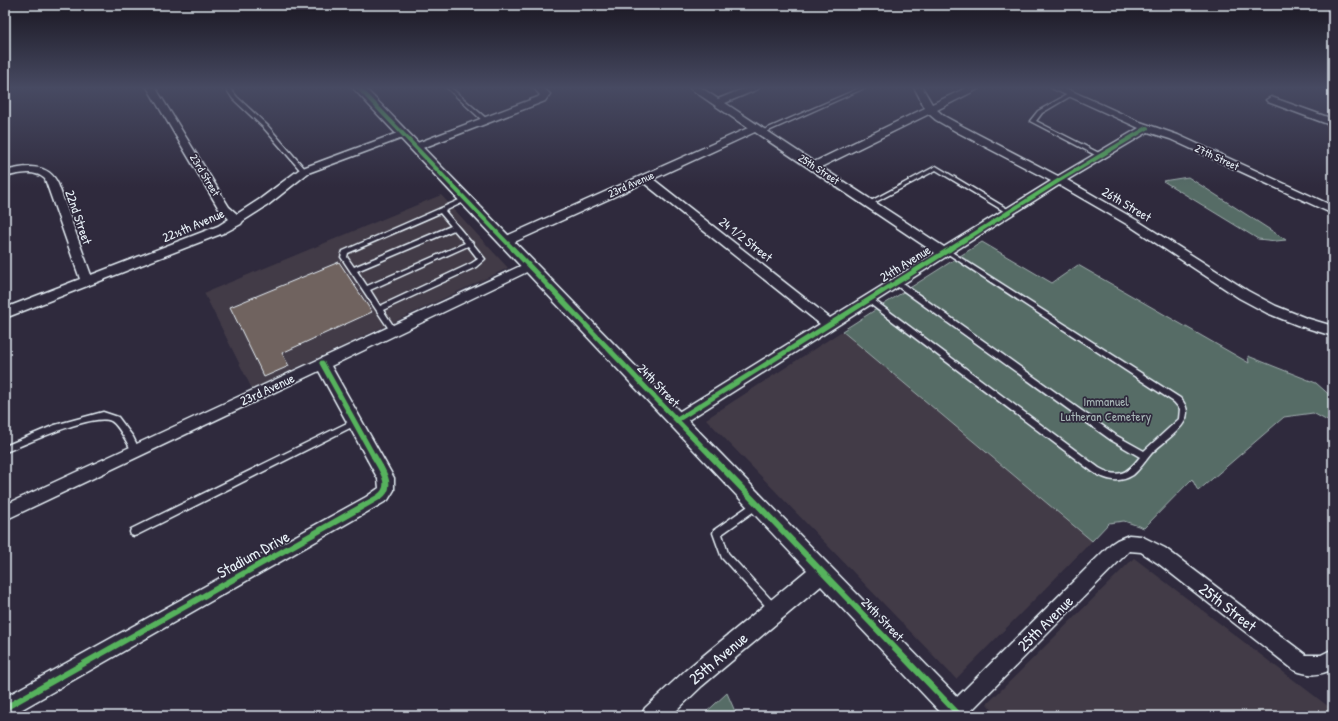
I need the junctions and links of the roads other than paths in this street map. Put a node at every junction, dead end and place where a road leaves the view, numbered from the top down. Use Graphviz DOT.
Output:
graph roads {
  1 [pos="172,121"];
  2 [pos="259,121"];
  3 [pos="391,121"];
  4 [pos="486,121"];
  5 [pos="745,121"];
  6 [pos="782,121"];
  7 [pos="905,121"];
  8 [pos="945,121"];
  9 [pos="1033,121"];
  10 [pos="1131,121"];
  11 [pos="1147,128"];
  12 [pos="759,130"];
  13 [pos="404,134"];
  14 [pos="416,147"];
  15 [pos="1102,156"];
  16 [pos="814,166"];
  17 [pos="304,172"];
  18 [pos="5,174"];
  19 [pos="645,178"];
  20 [pos="1058,181"];
  21 [pos="466,199"];
  22 [pos="870,203"];
  23 [pos="441,210"];
  24 [pos="1333,210"];
  25 [pos="1009,212"];
  26 [pos="237,221"];
  27 [pos="455,227"];
  28 [pos="506,241"];
  29 [pos="470,243"];
  30 [pos="946,252"];
  31 [pos="529,266"];
  32 [pos="353,270"];
  33 [pos="87,282"];
  34 [pos="896,282"];
  35 [pos="366,289"];
  36 [pos="868,300"];
  37 [pos="379,309"];
  38 [pos="5,313"];
  39 [pos="829,324"];
  40 [pos="394,330"];
  41 [pos="1333,331"];
  42 [pos="322,364"];
  43 [pos="677,420"];
  44 [pos="354,422"];
  45 [pos="5,449"];
  46 [pos="136,451"];
  47 [pos="1145,456"];
  48 [pos="758,504"];
  49 [pos="5,513"];
  50 [pos="134,532"];
  51 [pos="1139,543"];
  52 [pos="822,571"];
  53 [pos="774,610"];
  54 [pos="1326,662"];
  55 [pos="5,708"];
  56 [pos="958,714"];
  57 [pos="653,716"];
  1 -- 26 [label="street, 23rd Street"];
  2 -- 17 [label="lane"];
  3 -- 13 [label="street, 24th Street"];
  4 -- 14 [label="street"];
  5 -- 12 [label="street, 25th Street"];
  6 -- 12 [label="lane"];
  7 -- 16 [label="street"];
  8 -- 20 [label="street, 26th Street"];
  9 -- 15 [label="lane"];
  10 -- 11 [label="street, 27th Street"];
  11 -- 15 [label="street, 24th Avenue"];
  11 -- 24 [label="street, 27th Street"];
  12 -- 16 [label="street, 25th Street"];
  12 -- 19 [label="street, 23rd Avenue"];
  13 -- 14 [label="street, 24th Street"];
  13 -- 17 [label="street, 22½th Avenue"];
  14 -- 21 [label="street, 24th Street"];
  15 -- 20 [label="street, 24th Avenue"];
  16 -- 22 [label="street, 25th Street"];
  17 -- 26 [label="street, 22½th Avenue"];
  18 -- 33 [label="street, 22nd Street"];
  19 -- 28 [label="street, 23rd Avenue"];
  19 -- 39 [label="street, 24 1/2 Street"];
  20 -- 25 [label="street, 24th Avenue"];
  20 -- 41 [label="street, 26th Street"];
  21 -- 23 [label="lane"];
  21 -- 28 [label="street, 24th Street"];
  22 -- 25 [label="lane"];
  22 -- 30 [label="street, 25th Street"];
  23 -- 27 [label="lane"];
  23 -- 32 [label="lane"];
  25 -- 30 [label="street, 24th Avenue"];
  26 -- 33 [label="street, 22½th Avenue"];
  27 -- 29 [label="lane"];
  27 -- 32 [label="lane"];
  28 -- 31 [label="street, 24th Street"];
  29 -- 35 [label="lane"];
  29 -- 37 [label="lane"];
  30 -- 34 [label="street, 24th Avenue"];
  30 -- 47 [label="lane"];
  31 -- 40 [label="street, 23rd Avenue"];
  31 -- 43 [label="street, 24th Street"];
  32 -- 35 [label="lane"];
  33 -- 38 [label="street, 22½th Avenue"];
  34 -- 36 [label="street, 24th Avenue"];
  34 -- 47 [label="lane"];
  35 -- 37 [label="lane"];
  36 -- 39 [label="street, 24th Avenue"];
  36 -- 47 [label="lane"];
  37 -- 40 [label="lane"];
  39 -- 43 [label="street, 24th Avenue"];
  40 -- 42 [label="street, 23rd Avenue"];
  42 -- 44 [label="street, Stadium Drive"];
  42 -- 46 [label="street, 23rd Avenue"];
  43 -- 48 [label="street, 24th Street"];
  44 -- 50 [label="lane"];
  44 -- 55 [label="street, Stadium Drive"];
  45 -- 46 [label="lane"];
  46 -- 49 [label="street, 23rd Avenue"];
  48 -- 52 [label="street, 24th Street"];
  48 -- 53 [label="lane"];
  51 -- 54 [label="street, 25th Street"];
  51 -- 56 [label="street, 25th Avenue"];
  52 -- 53 [label="street, 25th Avenue"];
  52 -- 56 [label="street, 24th Street"];
  53 -- 57 [label="street, 25th Avenue"];
}
